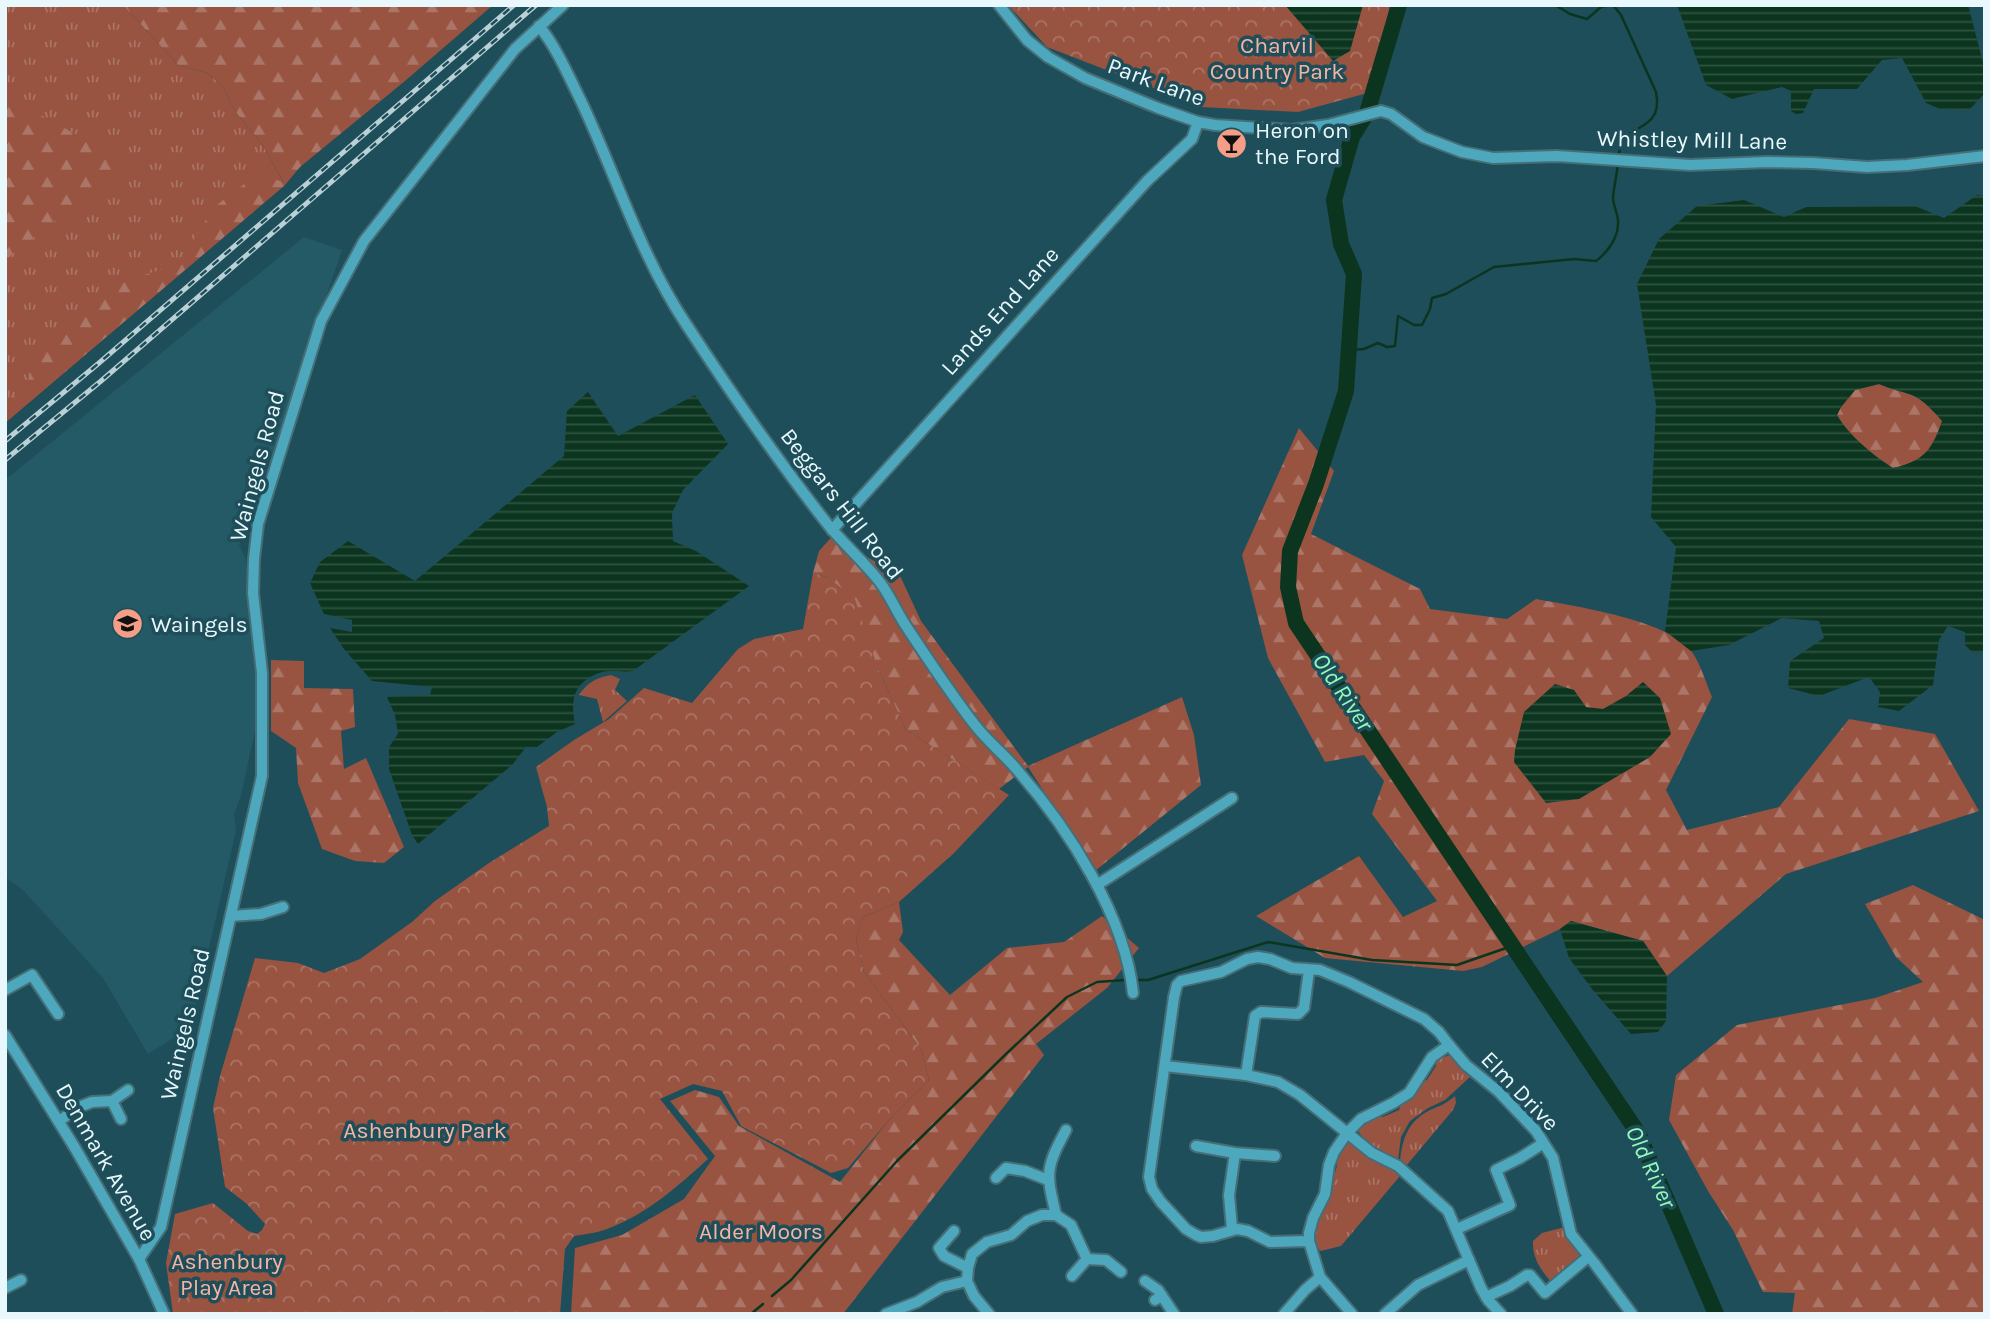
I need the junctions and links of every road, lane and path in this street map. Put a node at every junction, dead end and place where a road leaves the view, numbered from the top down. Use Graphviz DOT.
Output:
graph roads {
  1 [pos="563,5"];
  2 [pos="999,5"];
  3 [pos="539,26"];
  4 [pos="1367,113"];
  5 [pos="1198,122"];
  6 [pos="1985,156"];
  7 [pos="832,530"];
  8 [pos="1232,798"];
  9 [pos="1097,885"];
  10 [pos="283,907"];
  11 [pos="231,916"];
  12 [pos="26,963"];
  13 [pos="1309,970"];
  14 [pos="32,975"];
  15 [pos="5,990"];
  16 [pos="1133,993"];
  17 [pos="58,1014"];
  18 [pos="5,1035"];
  19 [pos="1448,1045"];
  20 [pos="1165,1066"];
  21 [pos="1246,1075"];
  22 [pos="128,1090"];
  23 [pos="112,1101"];
  24 [pos="121,1119"];
  25 [pos="59,1121"];
  26 [pos="1066,1130"];
  27 [pos="1347,1133"];
  28 [pos="1542,1144"];
  29 [pos="1196,1146"];
  30 [pos="1235,1153"];
  31 [pos="1275,1156"];
  32 [pos="996,1178"];
  33 [pos="1048,1180"];
  34 [pos="1056,1215"];
  35 [pos="1457,1228"];
  36 [pos="1232,1229"];
  37 [pos="954,1231"];
  38 [pos="1309,1241"];
  39 [pos="1588,1256"];
  40 [pos="139,1259"];
  41 [pos="1087,1259"];
  42 [pos="1469,1260"];
  43 [pos="968,1268"];
  44 [pos="1121,1272"];
  45 [pos="1072,1276"];
  46 [pos="1320,1277"];
  47 [pos="21,1280"];
  48 [pos="967,1281"];
  49 [pos="1145,1281"];
  50 [pos="5,1288"];
  51 [pos="1486,1297"];
  52 [pos="917,1302"];
  53 [pos="923,1312"];
  54 [pos="1177,1312"];
  55 [pos="164,1314"];
  56 [pos="886,1314"];
  57 [pos="989,1314"];
  58 [pos="1284,1314"];
  59 [pos="1352,1314"];
  60 [pos="1385,1314"];
  61 [pos="1501,1314"];
  62 [pos="1632,1314"];
  1 -- 3 [label="street, Waingels Road"];
  2 -- 5 [label="street, Park Lane"];
  3 -- 7 [label="street, Beggars Hill Road"];
  3 -- 11 [label="street, Waingels Road"];
  4 -- 5 [label="street, Park Lane"];
  4 -- 6 [label="street, Whistley Mill Lane"];
  5 -- 7 [label="street, Lands End Lane"];
  7 -- 9 [label="street, Beggars Hill Road"];
  8 -- 9 [label="street"];
  9 -- 16 [label="street, Beggars Hill Road"];
  10 -- 11 [label="street"];
  11 -- 40 [label="street, Waingels Road"];
  12 -- 14 [label="street"];
  13 -- 19 [label="street, Elm Drive"];
  13 -- 20 [label="street, Elm Drive"];
  13 -- 21 [label="street"];
  14 -- 15 [label="street"];
  14 -- 17 [label="street"];
  18 -- 25 [label="street, Denmark Avenue"];
  19 -- 27 [label="street"];
  19 -- 28 [label="street, Elm Drive"];
  20 -- 21 [label="street"];
  20 -- 36 [label="street"];
  21 -- 27 [label="street"];
  22 -- 23 [label="street"];
  23 -- 24 [label="street"];
  23 -- 25 [label="street"];
  25 -- 40 [label="street, Denmark Avenue"];
  26 -- 33 [label="street"];
  27 -- 35 [label="street"];
  27 -- 38 [label="street"];
  28 -- 35 [label="street"];
  28 -- 39 [label="street, Elm Drive"];
  29 -- 30 [label="street"];
  30 -- 31 [label="street"];
  30 -- 36 [label="street"];
  32 -- 33 [label="street"];
  33 -- 34 [label="street"];
  34 -- 41 [label="street"];
  34 -- 43 [label="street"];
  35 -- 42 [label="street"];
  36 -- 38 [label="street"];
  37 -- 43 [label="street"];
  38 -- 46 [label="street"];
  39 -- 51 [label="street"];
  39 -- 62 [label="street, Elm Drive"];
  40 -- 55 [label="street, Denmark Avenue"];
  41 -- 44 [label="street"];
  41 -- 45 [label="street"];
  42 -- 51 [label="street"];
  42 -- 60 [label="street"];
  43 -- 48 [label="street"];
  46 -- 58 [label="street"];
  46 -- 59 [label="street"];
  47 -- 50 [label="street"];
  48 -- 52 [label="street"];
  48 -- 57 [label="street"];
  49 -- 54 [label="street"];
  51 -- 61 [label="street"];
  52 -- 53 [label="street"];
  52 -- 56 [label="street"];
}
